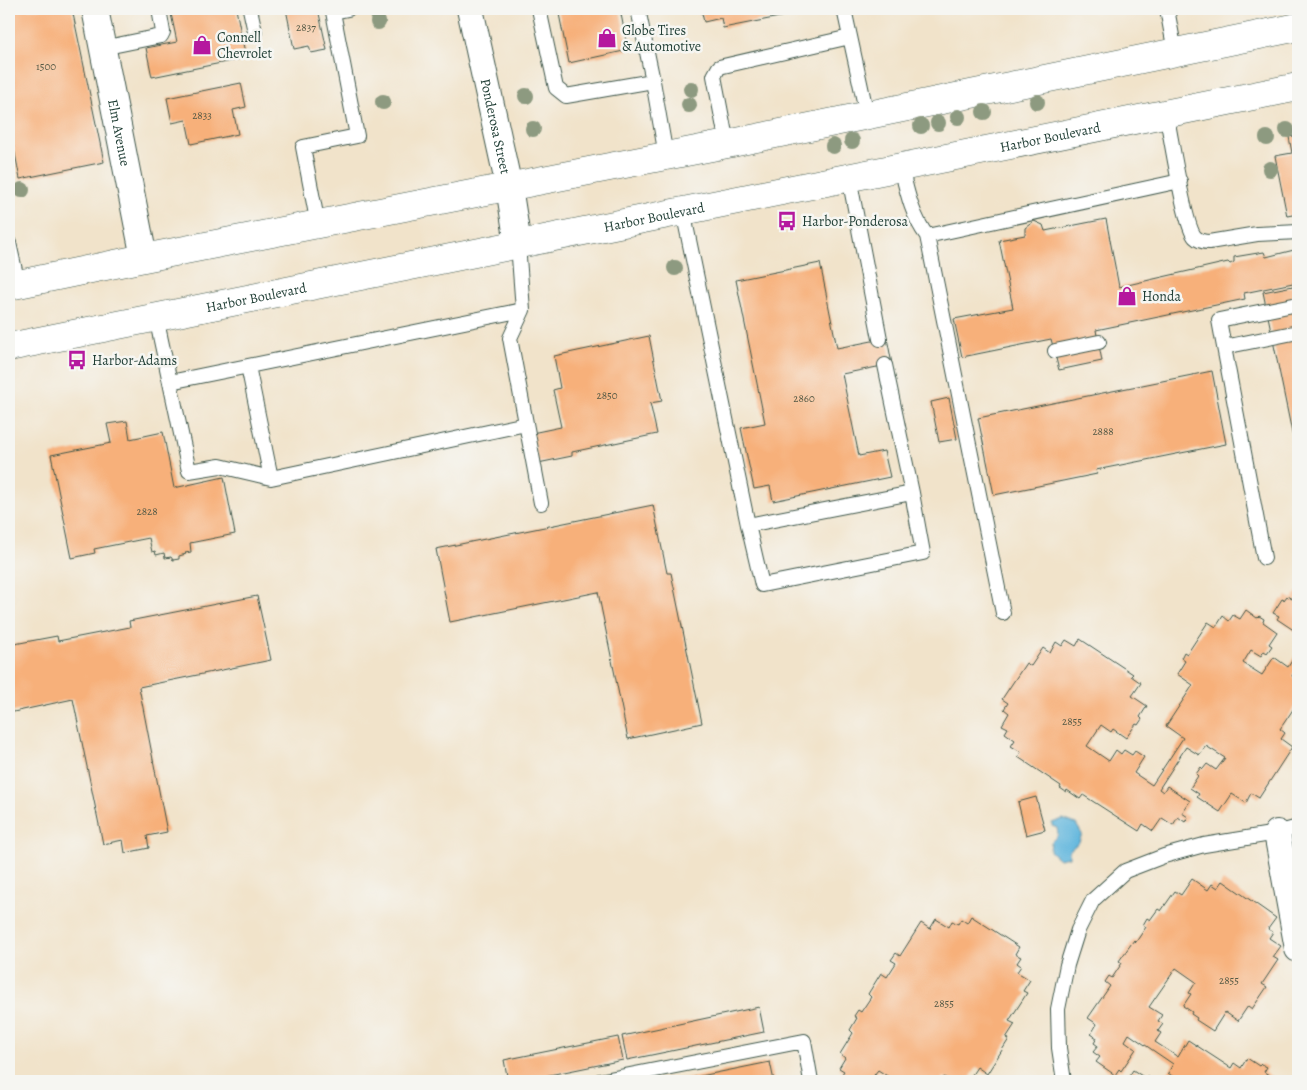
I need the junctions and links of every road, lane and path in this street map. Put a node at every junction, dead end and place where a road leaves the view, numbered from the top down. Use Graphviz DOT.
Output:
graph roads {
  1 [pos="94,9"];
  2 [pos="159,9"];
  3 [pos="250,9"];
  4 [pos="348,9"];
  5 [pos="470,9"];
  6 [pos="539,9"];
  7 [pos="638,9"];
  8 [pos="844,9"];
  9 [pos="1167,9"];
  10 [pos="333,10"];
  11 [pos="1298,27"];
  12 [pos="255,32"];
  13 [pos="850,37"];
  14 [pos="102,48"];
  15 [pos="1175,52"];
  16 [pos="653,81"];
  17 [pos="1298,87"];
  18 [pos="1166,113"];
  19 [pos="867,115"];
  20 [pos="727,144"];
  21 [pos="666,156"];
  22 [pos="901,167"];
  23 [pos="849,177"];
  24 [pos="1180,181"];
  25 [pos="509,187"];
  26 [pos="683,211"];
  27 [pos="318,225"];
  28 [pos="1298,232"];
  29 [pos="927,236"];
  30 [pos="9,243"];
  31 [pos="518,244"];
  32 [pos="144,258"];
  33 [pos="13,285"];
  34 [pos="1298,304"];
  35 [pos="523,310"];
  36 [pos="156,318"];
  37 [pos="1298,332"];
  38 [pos="880,339"];
  39 [pos="1098,342"];
  40 [pos="9,347"];
  41 [pos="1224,347"];
  42 [pos="1054,351"];
  43 [pos="885,365"];
  44 [pos="248,366"];
  45 [pos="170,382"];
  46 [pos="526,424"];
  47 [pos="271,478"];
  48 [pos="912,493"];
  49 [pos="541,503"];
  50 [pos="748,524"];
  51 [pos="1264,558"];
  52 [pos="1003,613"];
  53 [pos="1288,830"];
  54 [pos="1298,949"];
  55 [pos="599,1081"];
  56 [pos="811,1081"];
  57 [pos="1064,1081"];
  1 -- 14 [label="street, Elm Avenue"];
  2 -- 14 [label="lane"];
  3 -- 12 [label="lane"];
  4 -- 10 [label="lane"];
  5 -- 25 [label="street, Ponderosa Street"];
  6 -- 16 [label="lane"];
  7 -- 16 [label="lane"];
  8 -- 13 [label="lane"];
  9 -- 15 [label="lane"];
  10 -- 27 [label="lane"];
  11 -- 15 [label="main road"];
  13 -- 19 [label="lane"];
  13 -- 20 [label="lane"];
  14 -- 32 [label="street, Elm Avenue"];
  15 -- 19 [label="main road"];
  16 -- 21 [label="lane"];
  17 -- 18 [label="main road, Harbor Boulevard"];
  18 -- 22 [label="main road, Harbor Boulevard"];
  18 -- 24 [label="lane"];
  19 -- 20 [label="main road"];
  20 -- 21 [label="main road"];
  21 -- 25 [label="main road"];
  22 -- 23 [label="main road, Harbor Boulevard"];
  22 -- 29 [label="lane"];
  23 -- 26 [label="main road, Harbor Boulevard"];
  23 -- 38 [label="lane"];
  24 -- 28 [label="lane"];
  24 -- 29 [label="lane"];
  25 -- 27 [label="main road"];
  25 -- 31 [label="street, Ponderosa Street"];
  26 -- 31 [label="main road, Harbor Boulevard"];
  26 -- 50 [label="lane"];
  27 -- 32 [label="main road"];
  29 -- 52 [label="lane"];
  30 -- 33 [label="lane"];
  31 -- 35 [label="lane"];
  31 -- 36 [label="main road, Harbor Boulevard"];
  32 -- 33 [label="main road"];
  34 -- 41 [label="lane"];
  35 -- 44 [label="lane"];
  35 -- 46 [label="lane"];
  36 -- 40 [label="main road, Harbor Boulevard"];
  36 -- 45 [label="lane"];
  37 -- 41 [label="lane"];
  39 -- 42 [label="lane"];
  41 -- 51 [label="lane"];
  43 -- 48 [label="lane"];
  44 -- 45 [label="lane"];
  44 -- 47 [label="lane"];
  45 -- 47 [label="lane"];
  46 -- 47 [label="lane"];
  46 -- 49 [label="lane"];
  48 -- 50 [label="lane"];
  48 -- 50 [label="lane"];
  53 -- 54 [label="street"];
  53 -- 57 [label="lane"];
  55 -- 56 [label="lane"];
}
